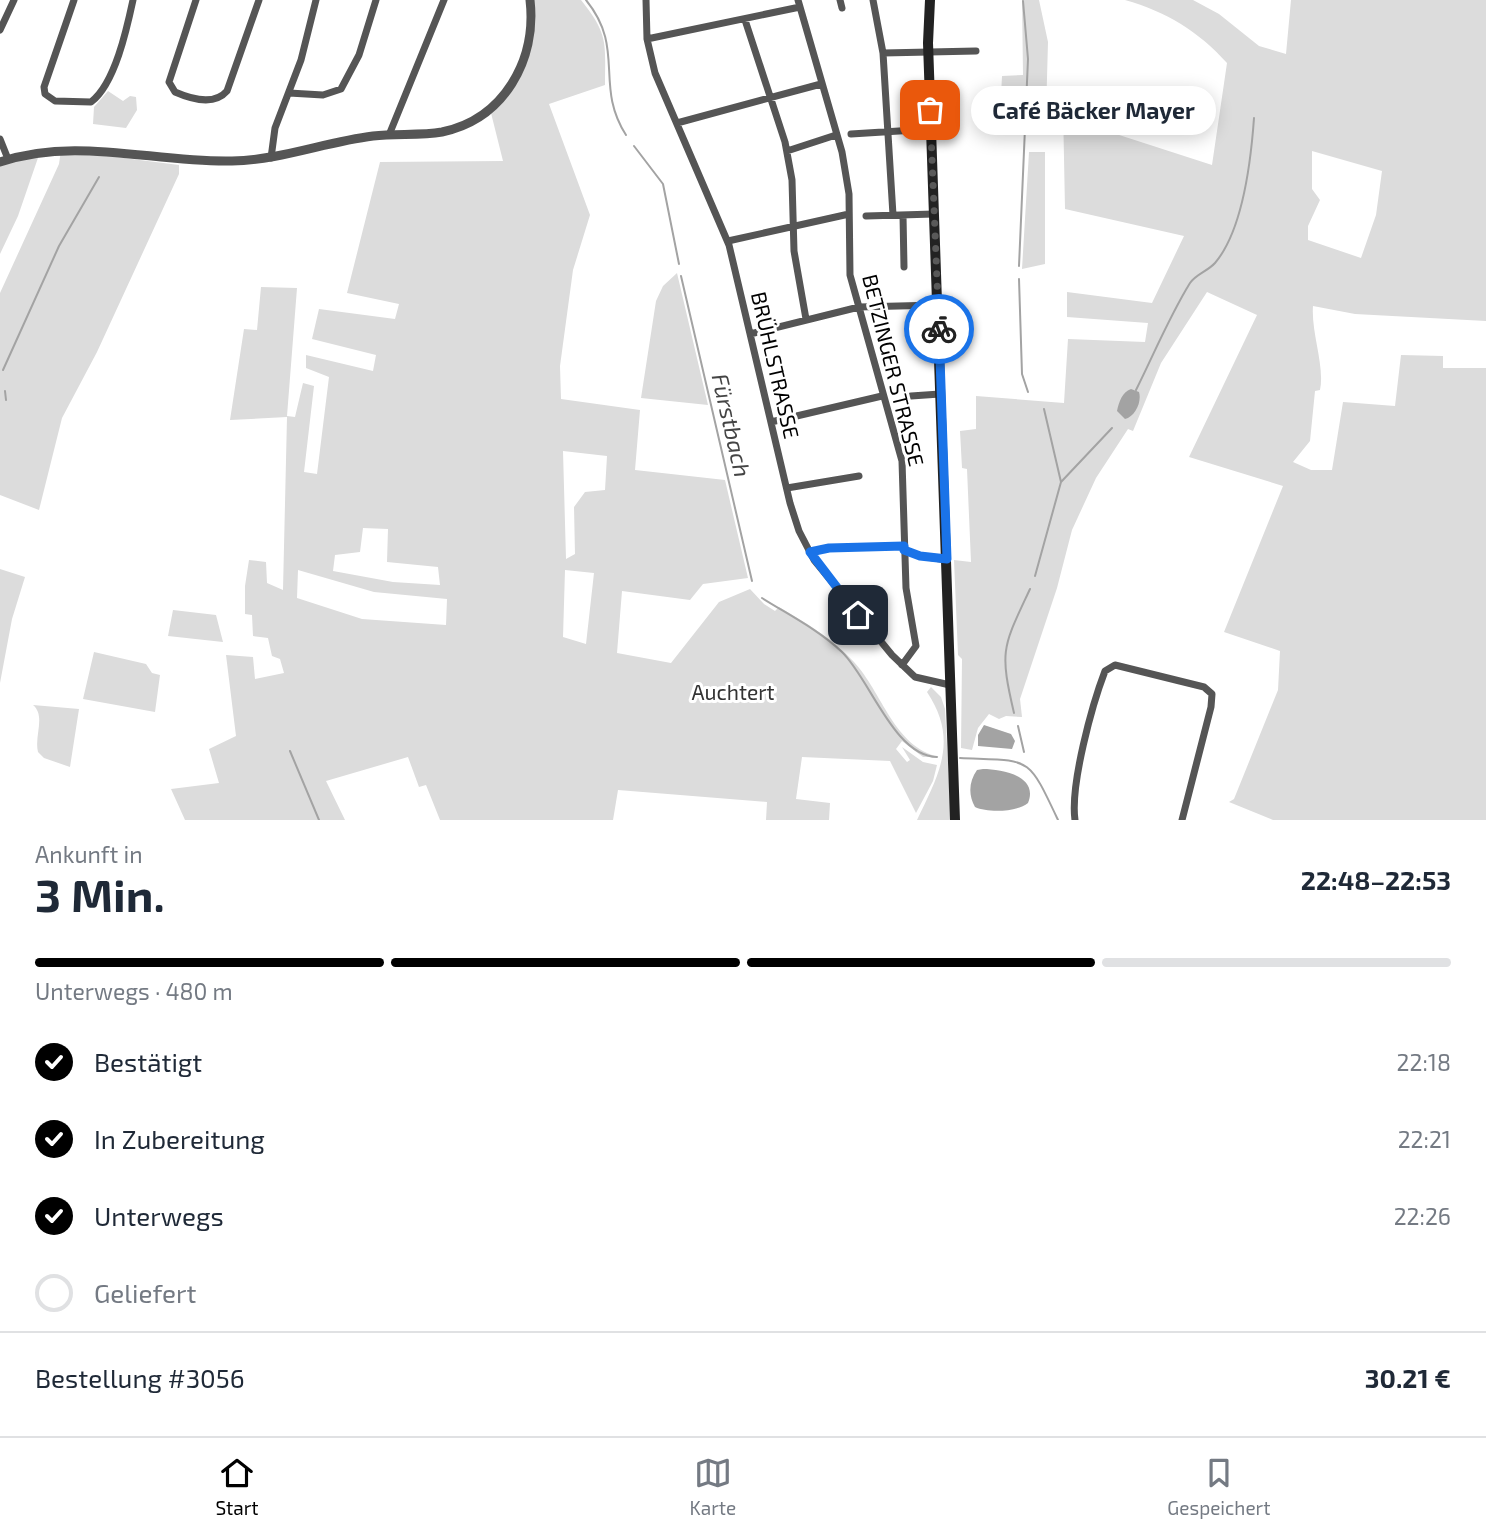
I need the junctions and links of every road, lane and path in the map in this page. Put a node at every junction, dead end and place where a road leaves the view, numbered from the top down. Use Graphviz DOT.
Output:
graph roads {
  1 [pos="14,0"];
  2 [pos="74,0"];
  3 [pos="133,0"];
  4 [pos="196,0"];
  5 [pos="259,0"];
  6 [pos="316,0"];
  7 [pos="376,0"];
  8 [pos="444,0"];
  9 [pos="530,0"];
  10 [pos="646,0"];
  11 [pos="873,0"];
  12 [pos="930,0"];
  13 [pos="799,4"];
  14 [pos="745,20"];
  15 [pos="0,30"];
  16 [pos="647,39"];
  17 [pos="928,51"];
  18 [pos="976,51"];
  19 [pos="883,53"];
  20 [pos="821,84"];
  21 [pos="289,93"];
  22 [pos="772,97"];
  23 [pos="677,123"];
  24 [pos="931,129"];
  25 [pos="890,133"];
  26 [pos="851,134"];
  27 [pos="389,135"];
  28 [pos="836,135"];
  29 [pos="0,139"];
  30 [pos="787,151"];
  31 [pos="271,158"];
  32 [pos="4,161"];
  33 [pos="849,214"];
  34 [pos="934,214"];
  35 [pos="893,215"];
  36 [pos="903,215"];
  37 [pos="866,216"];
  38 [pos="793,225"];
  39 [pos="728,241"];
  40 [pos="904,267"];
  41 [pos="938,304"];
  42 [pos="859,307"];
  43 [pos="806,319"];
  44 [pos="750,334"];
  45 [pos="940,394"];
  46 [pos="882,396"];
  47 [pos="911,396"];
  48 [pos="771,422"];
  49 [pos="859,476"];
  50 [pos="787,488"];
  51 [pos="904,548"];
  52 [pos="810,552"];
  53 [pos="947,559"];
  54 [pos="902,666"];
  55 [pos="950,685"];
  56 [pos="955,820"];
  57 [pos="1075,820"];
  58 [pos="1182,820"];
  1 -- 15 [label="street"];
  2 -- 3 [label="street"];
  4 -- 5 [label="street"];
  6 -- 21 [label="street"];
  7 -- 21 [label="street"];
  8 -- 27 [label="street"];
  9 -- 27 [label="street"];
  10 -- 16 [label="street, BRÜHLSTRASSE"];
  11 -- 19 [label="street"];
  12 -- 17 [label="main road"];
  13 -- 14 [label="street"];
  13 -- 20 [label="street, BETZINGER STRASSE"];
  14 -- 16 [label="street"];
  14 -- 22 [label="street"];
  16 -- 23 [label="street, BRÜHLSTRASSE"];
  17 -- 18 [label="street"];
  17 -- 19 [label="street"];
  17 -- 24 [label="main road"];
  19 -- 25 [label="street"];
  20 -- 22 [label="street"];
  20 -- 28 [label="street, BETZINGER STRASSE"];
  21 -- 31 [label="street"];
  22 -- 23 [label="street"];
  22 -- 30 [label="street"];
  23 -- 39 [label="street, BRÜHLSTRASSE"];
  24 -- 25 [label="street"];
  24 -- 34 [label="main road"];
  25 -- 26 [label="street"];
  25 -- 35 [label="street"];
  27 -- 31 [label="street"];
  28 -- 30 [label="street"];
  28 -- 33 [label="street, BETZINGER STRASSE"];
  29 -- 32 [label="street"];
  30 -- 38 [label="street"];
  31 -- 32 [label="street"];
  33 -- 38 [label="street"];
  33 -- 42 [label="street, BETZINGER STRASSE"];
  34 -- 36 [label="street"];
  34 -- 41 [label="main road"];
  35 -- 36 [label="street"];
  35 -- 37 [label="street"];
  36 -- 40 [label="street"];
  38 -- 39 [label="street"];
  38 -- 43 [label="street"];
  39 -- 44 [label="street, BRÜHLSTRASSE"];
  41 -- 42 [label="street"];
  41 -- 45 [label="main road"];
  42 -- 43 [label="street"];
  42 -- 46 [label="street, BETZINGER STRASSE"];
  43 -- 44 [label="street"];
  44 -- 48 [label="street, BRÜHLSTRASSE"];
  45 -- 47 [label="street"];
  45 -- 53 [label="main road"];
  46 -- 48 [label="street"];
  46 -- 51 [label="street, BETZINGER STRASSE"];
  48 -- 50 [label="street, BRÜHLSTRASSE"];
  49 -- 50 [label="street"];
  50 -- 52 [label="street, BRÜHLSTRASSE"];
  51 -- 52 [label="street"];
  51 -- 53 [label="street"];
  51 -- 54 [label="street, BETZINGER STRASSE"];
  52 -- 54 [label="street, BRÜHLSTRASSE"];
  53 -- 55 [label="main road"];
  54 -- 55 [label="street, BRÜHLSTRASSE"];
  55 -- 56 [label="main road"];
  57 -- 58 [label="street"];
}
